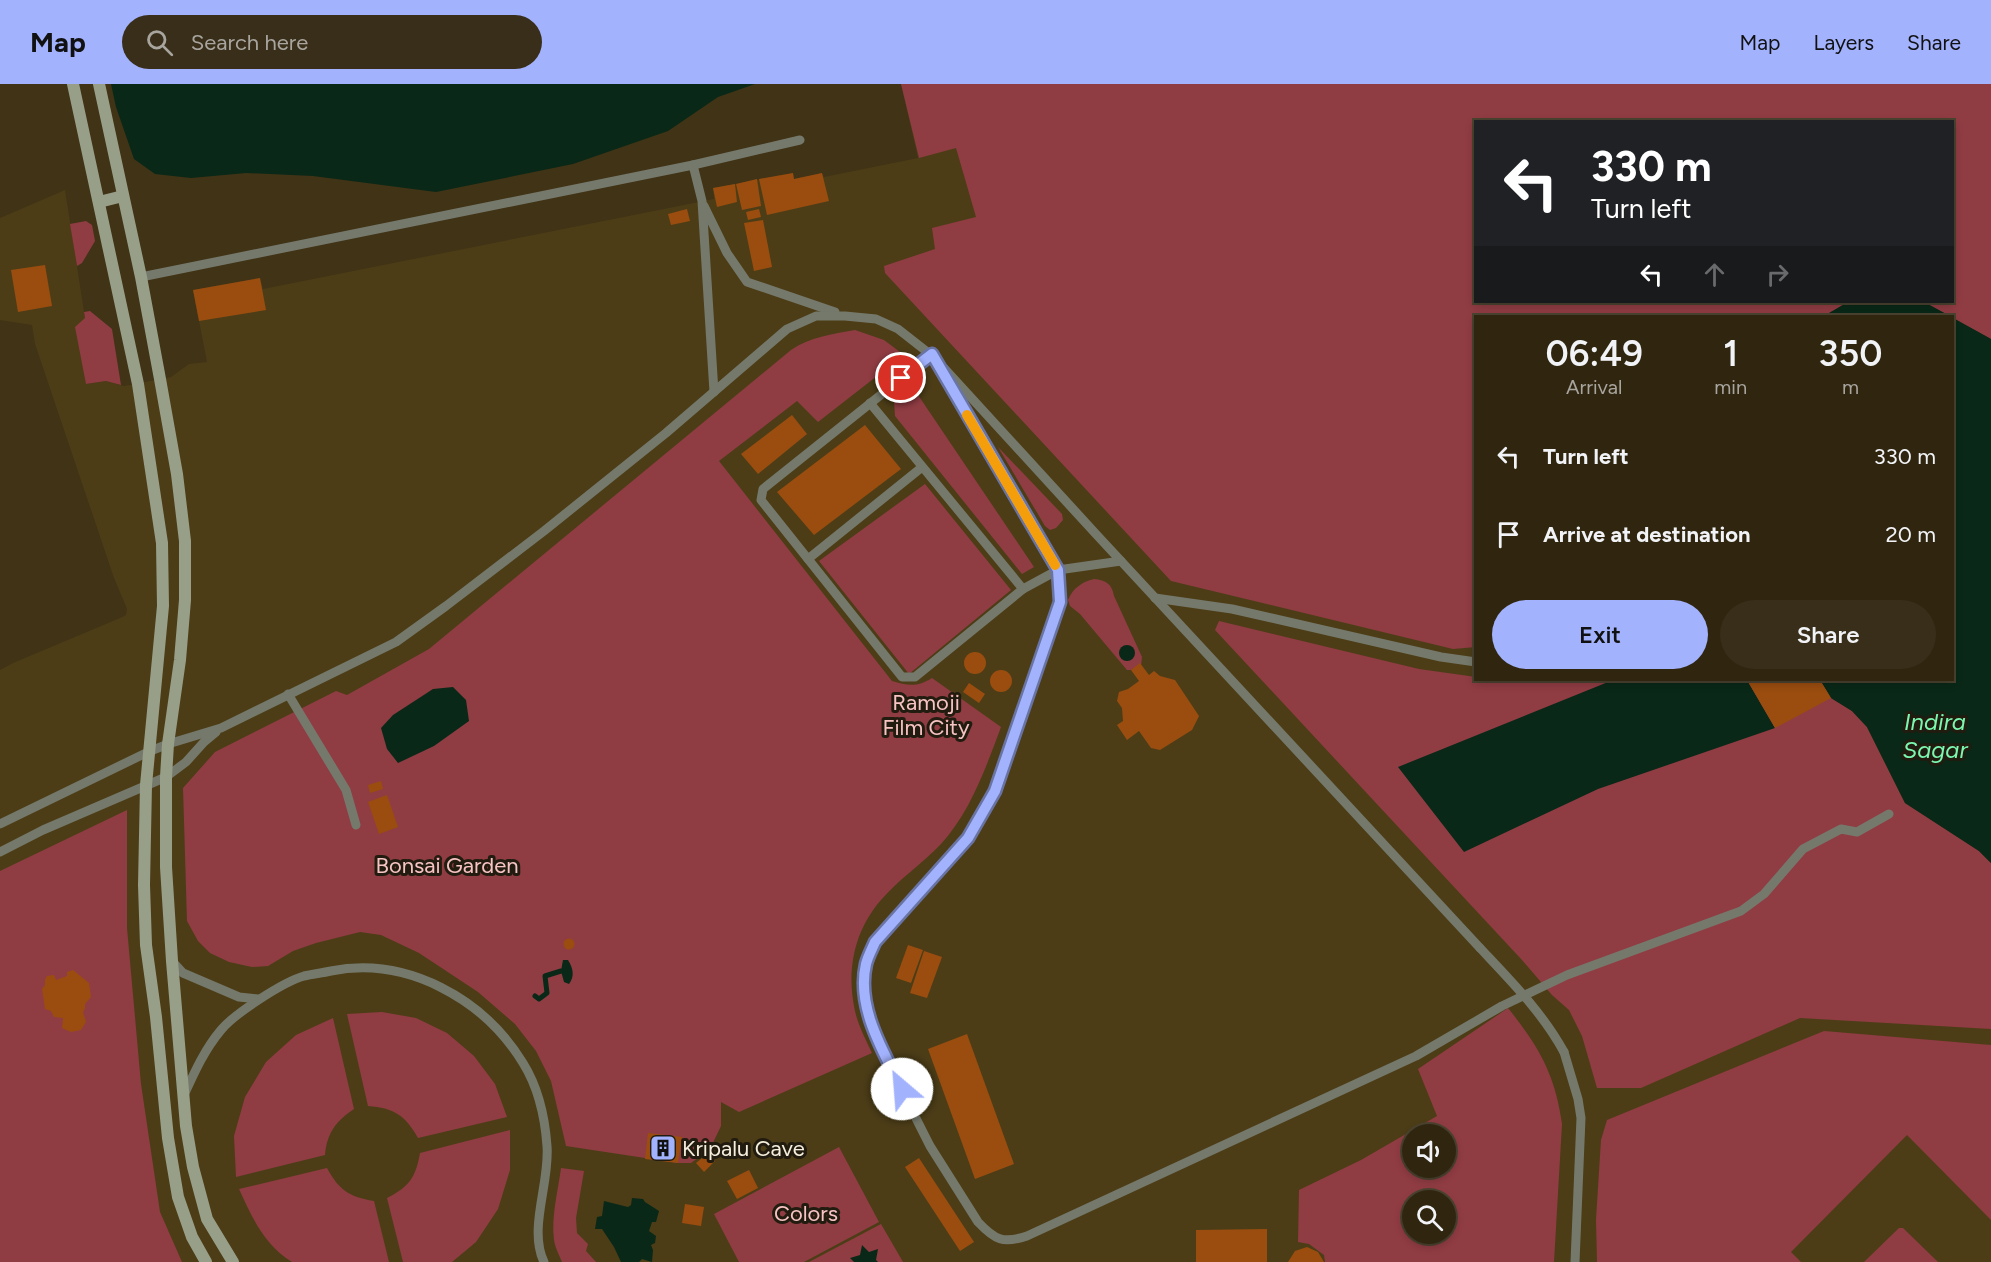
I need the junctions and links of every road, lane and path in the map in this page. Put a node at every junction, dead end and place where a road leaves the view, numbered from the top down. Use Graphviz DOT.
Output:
graph roads {
  1 [pos="74,84"];
  2 [pos="99,84"];
  3 [pos="800,140"];
  4 [pos="693,165"];
  5 [pos="123,196"];
  6 [pos="702,201"];
  7 [pos="99,202"];
  8 [pos="141,277"];
  9 [pos="845,315"];
  10 [pos="932,354"];
  11 [pos="714,392"];
  12 [pos="870,403"];
  13 [pos="921,468"];
  14 [pos="807,559"];
  15 [pos="1121,561"];
  16 [pos="1058,570"];
  17 [pos="1023,589"];
  18 [pos="1155,598"];
  19 [pos="1474,662"];
  20 [pos="288,694"];
  21 [pos="221,728"];
  22 [pos="168,744"];
  23 [pos="148,752"];
  24 [pos="166,777"];
  25 [pos="146,785"];
  26 [pos="1888,814"];
  27 [pos="0,824"];
  28 [pos="356,825"];
  29 [pos="0,852"];
  30 [pos="172,961"];
  31 [pos="258,999"];
  32 [pos="184,1093"];
  33 [pos="206,1262"];
  34 [pos="233,1262"];
  35 [pos="544,1262"];
  36 [pos="1575,1262"];
  1 -- 7 [label="street"];
  2 -- 5 [label="street"];
  3 -- 4 [label="lane"];
  4 -- 6 [label="lane"];
  4 -- 8 [label="lane"];
  5 -- 7 [label="street"];
  5 -- 8 [label="street"];
  6 -- 9 [label="lane"];
  6 -- 11 [label="lane"];
  7 -- 23 [label="street"];
  8 -- 22 [label="street"];
  9 -- 10 [label="lane"];
  9 -- 11 [label="lane"];
  10 -- 12 [label="lane"];
  10 -- 15 [label="lane"];
  10 -- 16 [label="lane"];
  11 -- 20 [label="lane"];
  12 -- 13 [label="lane"];
  12 -- 14 [label="lane"];
  13 -- 14 [label="lane"];
  13 -- 17 [label="lane"];
  14 -- 17 [label="lane"];
  15 -- 16 [label="lane"];
  15 -- 18 [label="lane"];
  16 -- 17 [label="lane"];
  16 -- 26 [label="lane"];
  18 -- 19 [label="lane"];
  18 -- 36 [label="lane, bridge"];
  20 -- 21 [label="lane"];
  20 -- 28 [label="lane"];
  21 -- 22 [label="lane"];
  21 -- 24 [label="lane"];
  22 -- 23 [label="lane"];
  22 -- 24 [label="street"];
  23 -- 25 [label="street"];
  23 -- 27 [label="lane"];
  24 -- 25 [label="lane"];
  24 -- 30 [label="street"];
  25 -- 29 [label="lane"];
  25 -- 33 [label="street"];
  30 -- 31 [label="lane"];
  30 -- 32 [label="street"];
  31 -- 32 [label="lane"];
  31 -- 35 [label="lane"];
  32 -- 34 [label="street"];
}
